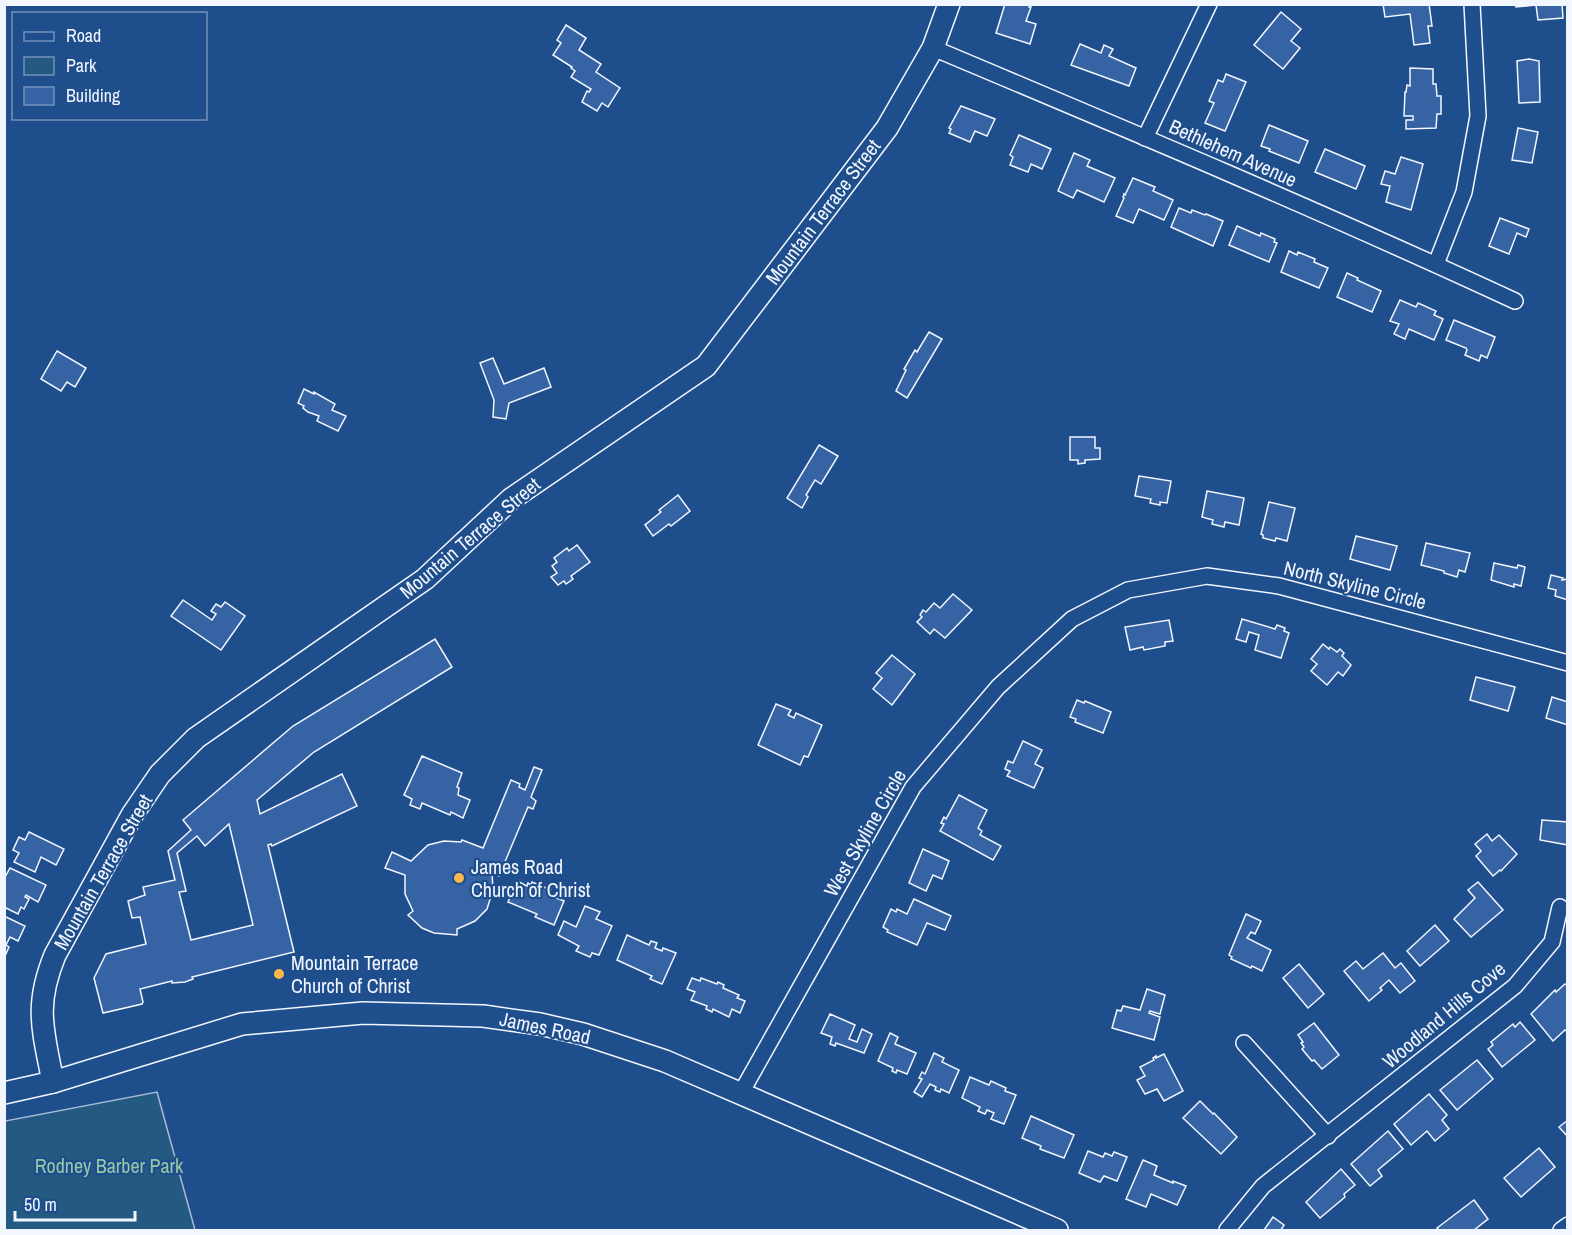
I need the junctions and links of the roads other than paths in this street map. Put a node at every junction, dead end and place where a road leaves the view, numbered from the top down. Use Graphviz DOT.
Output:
graph roads {
  1 [pos="949,4"];
  2 [pos="1209,4"];
  3 [pos="1472,4"];
  4 [pos="933,48"];
  5 [pos="1145,138"];
  6 [pos="1436,264"];
  7 [pos="1515,301"];
  8 [pos="1128,590"];
  9 [pos="1568,663"];
  10 [pos="1560,907"];
  11 [pos="1244,1043"];
  12 [pos="53,1082"];
  13 [pos="4,1093"];
  14 [pos="741,1093"];
  15 [pos="1328,1136"];
  16 [pos="1568,1225"];
  17 [pos="1057,1230"];
  18 [pos="1227,1230"];
  19 [pos="1561,1230"];
  1 -- 4 [label="street, Mountain Terrace Street"];
  2 -- 5 [label="street"];
  3 -- 6 [label="street"];
  4 -- 5 [label="street, Bethlehem Avenue"];
  4 -- 12 [label="street, Mountain Terrace Street"];
  5 -- 6 [label="street, Bethlehem Avenue"];
  6 -- 7 [label="street, Bethlehem Avenue"];
  8 -- 9 [label="street, North Skyline Circle"];
  8 -- 14 [label="street, West Skyline Circle"];
  10 -- 15 [label="street, Woodland Hills Cove"];
  11 -- 15 [label="street"];
  12 -- 13 [label="street, James Road"];
  12 -- 14 [label="street, James Road"];
  14 -- 17 [label="street, James Road"];
  15 -- 18 [label="street, Woodland Hills Cove"];
  16 -- 19 [label="street"];
}
